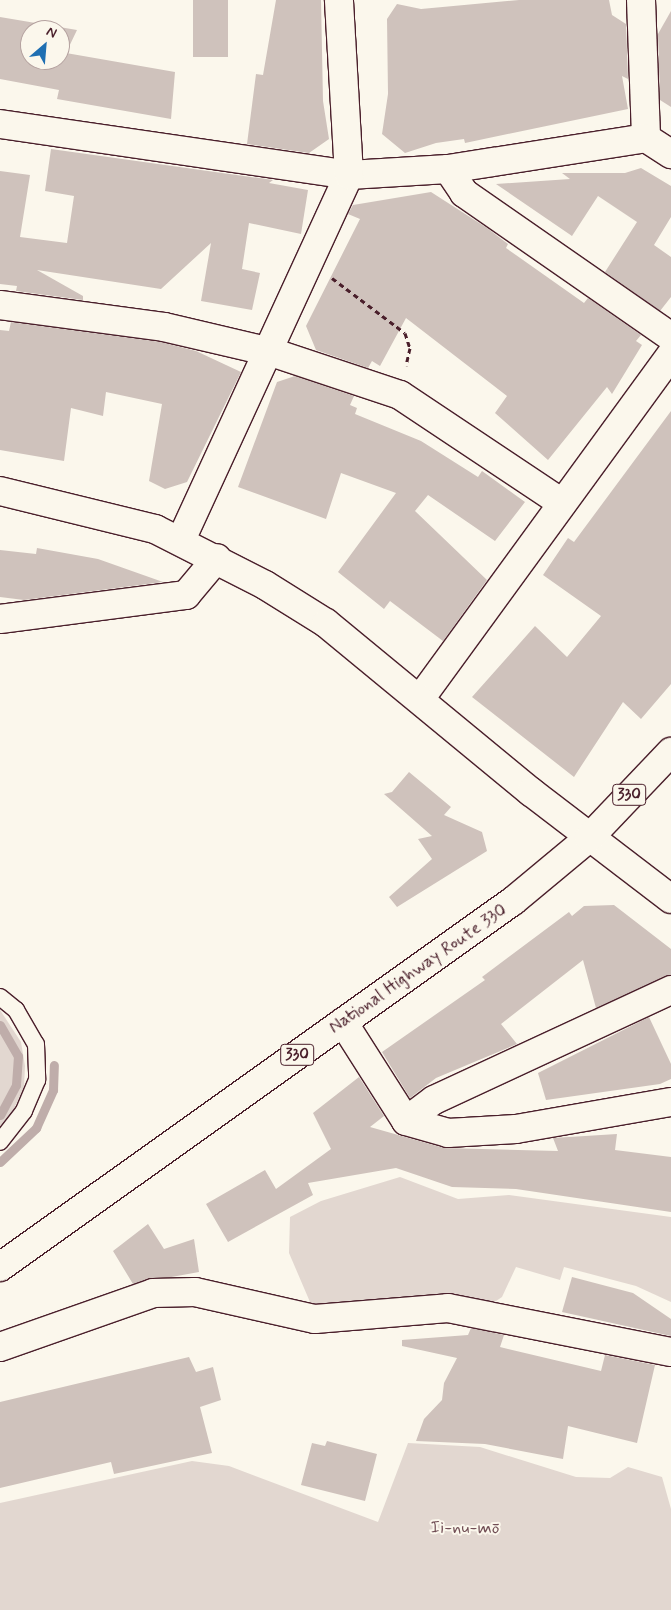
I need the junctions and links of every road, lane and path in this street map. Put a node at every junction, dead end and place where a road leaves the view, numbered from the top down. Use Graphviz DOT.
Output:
graph roads {
  1 [pos="339,0"];
  2 [pos="641,0"];
  3 [pos="0,124"];
  4 [pos="646,138"];
  5 [pos="671,154"];
  6 [pos="448,169"];
  7 [pos="349,175"];
  8 [pos="309,261"];
  9 [pos="0,305"];
  10 [pos="669,336"];
  11 [pos="271,352"];
  12 [pos="400,395"];
  13 [pos="0,491"];
  14 [pos="562,503"];
  15 [pos="181,540"];
  16 [pos="217,558"];
  17 [pos="0,619"];
  18 [pos="420,699"];
  19 [pos="671,752"];
  20 [pos="589,838"];
  21 [pos="671,899"];
  22 [pos="671,990"];
  23 [pos="0,997"];
  24 [pos="343,1022"];
  25 [pos="671,1102"];
  26 [pos="406,1121"];
  27 [pos="0,1142"];
  28 [pos="1,1265"];
  29 [pos="0,1347"];
  30 [pos="671,1352"];
  1 -- 7 [label="main road"];
  2 -- 4 [label="main road"];
  3 -- 7 [label="main road"];
  4 -- 5 [label="main road"];
  4 -- 6 [label="main road"];
  6 -- 7 [label="main road"];
  6 -- 10 [label="main road"];
  7 -- 8 [label="main road"];
  8 -- 11 [label="main road"];
  8 -- 12 [label="path"];
  9 -- 11 [label="main road"];
  10 -- 14 [label="main road"];
  11 -- 12 [label="main road"];
  11 -- 15 [label="main road"];
  12 -- 14 [label="main road"];
  13 -- 15 [label="main road"];
  14 -- 18 [label="main road"];
  15 -- 16 [label="main road"];
  16 -- 17 [label="main road"];
  16 -- 18 [label="main road"];
  18 -- 20 [label="main road"];
  19 -- 20 [label="main road, National Highway Route 330 / 330"];
  20 -- 21 [label="main road"];
  20 -- 24 [label="main road, National Highway Route 330 / 330"];
  22 -- 26 [label="main road"];
  23 -- 27 [label="lane"];
  24 -- 26 [label="main road"];
  24 -- 28 [label="main road, National Highway Route 330 / 330"];
  25 -- 26 [label="main road"];
  29 -- 30 [label="main road"];
}
